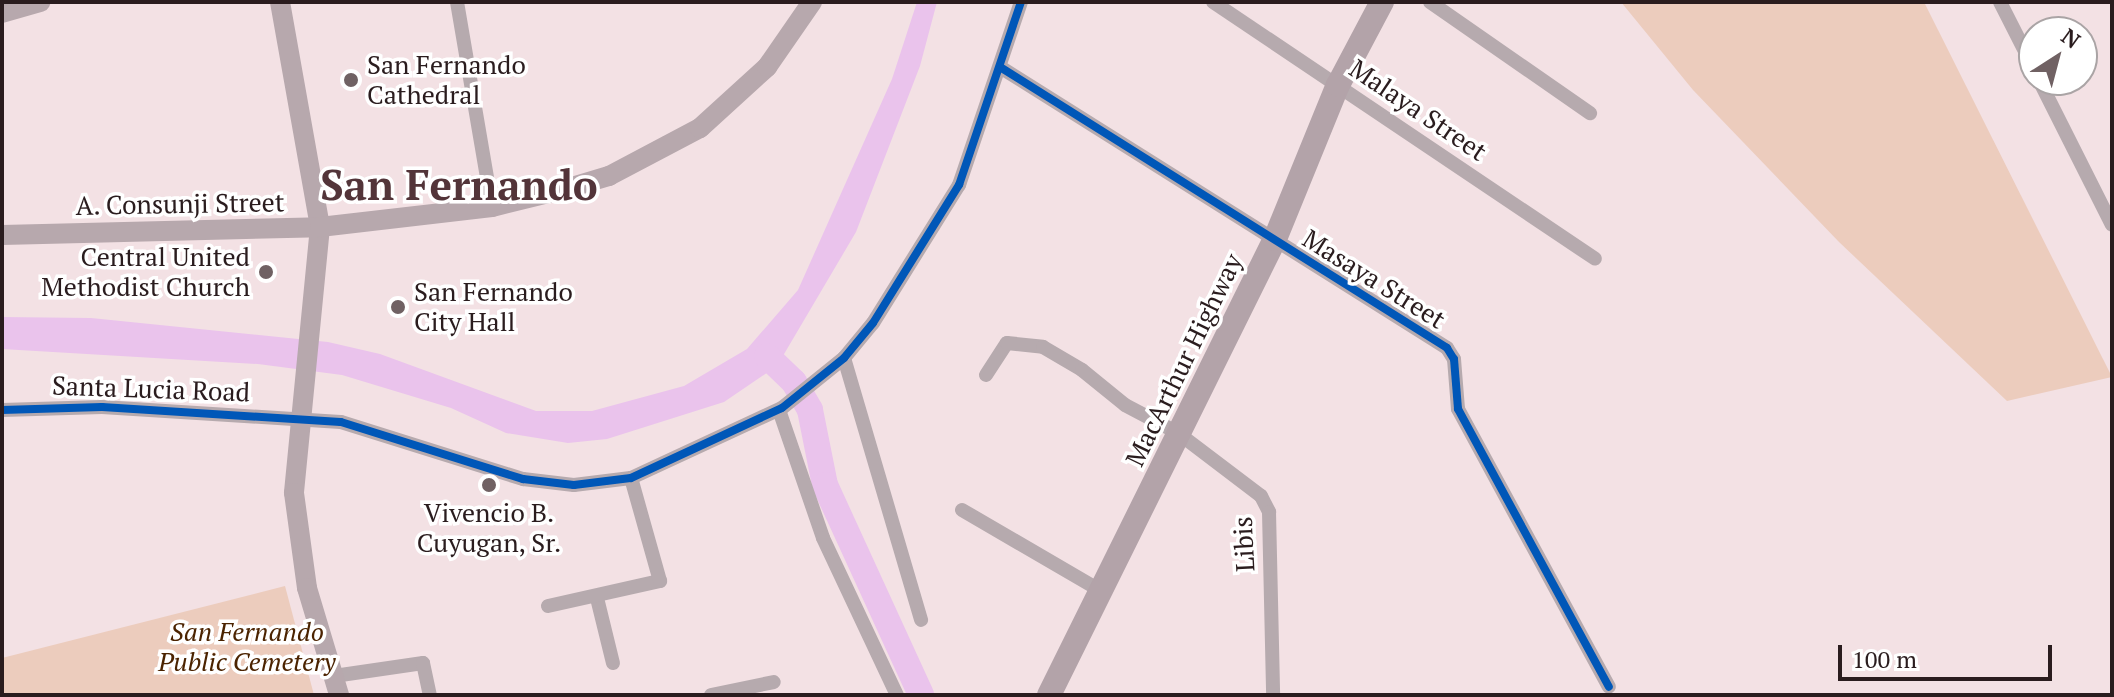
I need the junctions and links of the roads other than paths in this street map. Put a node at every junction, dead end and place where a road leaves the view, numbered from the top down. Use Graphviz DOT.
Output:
graph roads {
  1 [pos="40,2"];
  2 [pos="280,2"];
  3 [pos="457,2"];
  4 [pos="812,2"];
  5 [pos="1021,2"];
  6 [pos="1213,2"];
  7 [pos="1382,2"];
  8 [pos="1430,2"];
  9 [pos="2000,2"];
  10 [pos="2,13"];
  11 [pos="2018,37"];
  12 [pos="1000,67"];
  13 [pos="1338,85"];
  14 [pos="2047,96"];
  15 [pos="1590,113"];
  16 [pos="492,207"];
  17 [pos="2112,225"];
  18 [pos="320,227"];
  19 [pos="2,235"];
  20 [pos="1275,239"];
  21 [pos="1595,259"];
  22 [pos="844,358"];
  23 [pos="986,375"];
  24 [pos="780,409"];
  25 [pos="2,410"];
  26 [pos="299,419"];
  27 [pos="1178,433"];
  28 [pos="631,478"];
  29 [pos="962,510"];
  30 [pos="1101,591"];
  31 [pos="597,598"];
  32 [pos="548,606"];
  33 [pos="921,620"];
  34 [pos="613,663"];
  35 [pos="774,682"];
  36 [pos="337,685"];
  37 [pos="1609,687"];
  38 [pos="430,695"];
  39 [pos="711,695"];
  40 [pos="897,695"];
  41 [pos="1049,695"];
  42 [pos="1273,695"];
  1 -- 10 [label="main road"];
  2 -- 18 [label="main road"];
  3 -- 16 [label="street"];
  4 -- 16 [label="main road, A. Consunji Street"];
  5 -- 12 [label="street, Santa Lucia Road"];
  6 -- 13 [label="street, Malaya Street"];
  7 -- 13 [label="highway, MacArthur Highway"];
  8 -- 15 [label="street"];
  9 -- 11 [label="street"];
  12 -- 20 [label="street, Masaya Street"];
  12 -- 22 [label="street, Santa Lucia Road"];
  13 -- 20 [label="highway, MacArthur Highway"];
  13 -- 21 [label="street, Malaya Street"];
  14 -- 17 [label="street"];
  16 -- 18 [label="main road, A. Consunji Street"];
  18 -- 19 [label="main road, A. Consunji Street"];
  18 -- 26 [label="main road"];
  20 -- 27 [label="highway, MacArthur Highway"];
  20 -- 37 [label="street, Masaya Street"];
  22 -- 24 [label="street, Santa Lucia Road"];
  22 -- 33 [label="street"];
  23 -- 27 [label="street, Libis"];
  24 -- 28 [label="street, Santa Lucia Road"];
  24 -- 40 [label="street"];
  25 -- 26 [label="street, Santa Lucia Road"];
  26 -- 28 [label="street, Santa Lucia Road"];
  26 -- 36 [label="main road"];
  27 -- 30 [label="highway, MacArthur Highway"];
  27 -- 42 [label="street, Libis"];
  28 -- 31 [label="street"];
  29 -- 30 [label="street"];
  30 -- 41 [label="highway, MacArthur Highway"];
  31 -- 32 [label="street"];
  31 -- 34 [label="street"];
  35 -- 39 [label="street"];
  36 -- 38 [label="street"];
}
